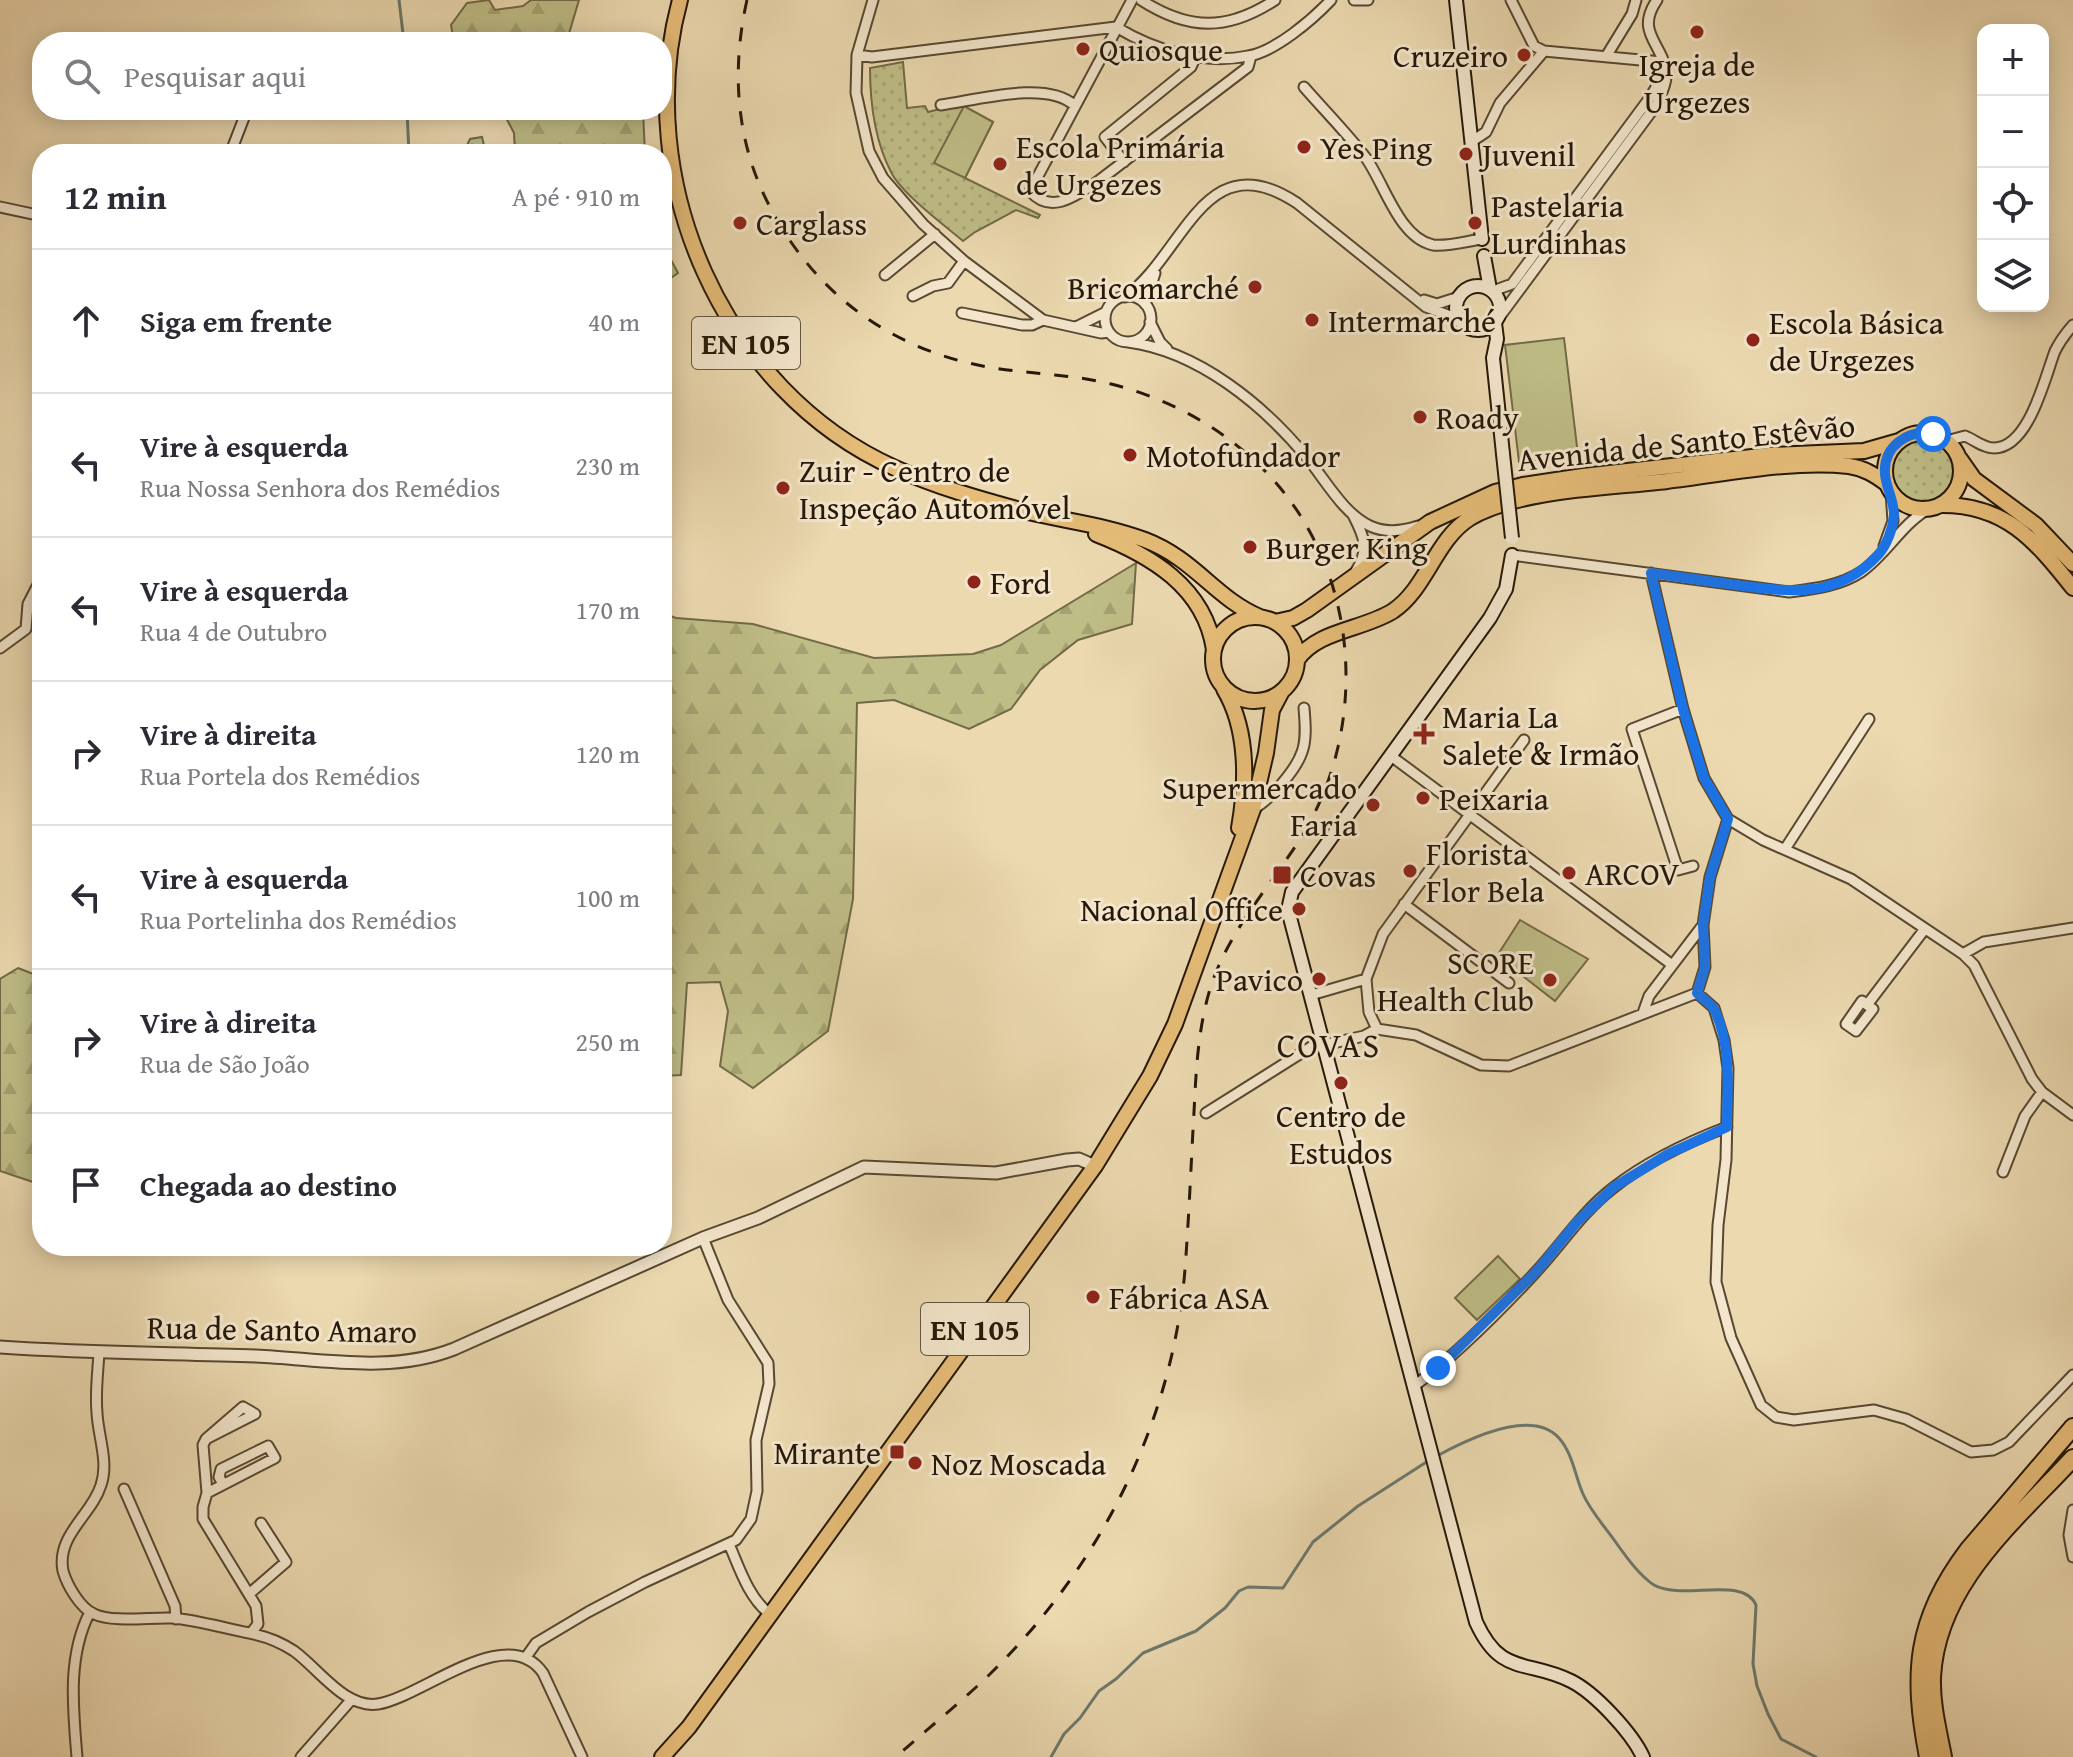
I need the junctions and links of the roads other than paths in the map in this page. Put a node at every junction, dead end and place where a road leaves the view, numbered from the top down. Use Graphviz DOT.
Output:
graph roads {
  1 [pos="680,0"];
  2 [pos="873,0"];
  3 [pos="1132,0"];
  4 [pos="1141,0"];
  5 [pos="1275,0"];
  6 [pos="1331,0"];
  7 [pos="1354,0"];
  8 [pos="1368,0"];
  9 [pos="1456,0"];
  10 [pos="1511,0"];
  11 [pos="1636,0"];
  12 [pos="1643,0"];
  13 [pos="1655,3"];
  14 [pos="1116,27"];
  15 [pos="672,39"];
  16 [pos="1544,51"];
  17 [pos="857,55"];
  18 [pos="1607,55"];
  19 [pos="1196,56"];
  20 [pos="1251,56"];
  21 [pos="1662,62"];
  22 [pos="1304,87"];
  23 [pos="941,105"];
  24 [pos="1074,105"];
  25 [pos="243,120"];
  26 [pos="669,120"];
  27 [pos="1471,142"];
  28 [pos="234,144"];
  29 [pos="671,144"];
  30 [pos="672,155"];
  31 [pos="1124,162"];
  32 [pos="0,207"];
  33 [pos="32,214"];
  34 [pos="935,234"];
  35 [pos="1482,239"];
  36 [pos="1484,256"];
  37 [pos="964,261"];
  38 [pos="1157,266"];
  39 [pos="885,275"];
  40 [pos="1475,286"];
  41 [pos="1407,290"];
  42 [pos="1492,290"];
  43 [pos="913,296"];
  44 [pos="1125,297"];
  45 [pos="1459,297"];
  46 [pos="1145,304"];
  47 [pos="1106,312"];
  48 [pos="962,313"];
  49 [pos="1459,319"];
  50 [pos="1043,320"];
  51 [pos="1496,321"];
  52 [pos="1150,322"];
  53 [pos="2073,325"];
  54 [pos="1078,326"];
  55 [pos="1477,330"];
  56 [pos="1109,332"];
  57 [pos="1128,342"];
  58 [pos="1169,351"];
  59 [pos="1493,358"];
  60 [pos="1899,441"];
  61 [pos="1946,441"];
  62 [pos="1957,454"];
  63 [pos="1889,488"];
  64 [pos="1935,507"];
  65 [pos="1351,512"];
  66 [pos="1051,517"];
  67 [pos="1430,522"];
  68 [pos="1512,538"];
  69 [pos="1881,552"];
  70 [pos="1512,555"];
  71 [pos="2073,564"];
  72 [pos="1651,573"];
  73 [pos="1352,577"];
  74 [pos="2073,588"];
  75 [pos="32,596"];
  76 [pos="1260,617"];
  77 [pos="1275,622"];
  78 [pos="0,648"];
  79 [pos="1214,650"];
  80 [pos="1297,660"];
  81 [pos="1221,685"];
  82 [pos="1281,693"];
  83 [pos="1304,708"];
  84 [pos="1683,709"];
  85 [pos="1869,719"];
  86 [pos="1524,740"];
  87 [pos="1391,756"];
  88 [pos="1253,809"];
  89 [pos="1470,814"];
  90 [pos="1728,819"];
  91 [pos="1785,849"];
  92 [pos="1693,866"];
  93 [pos="1231,869"];
  94 [pos="1404,904"];
  95 [pos="1703,925"];
  96 [pos="2073,928"];
  97 [pos="1924,930"];
  98 [pos="1963,954"];
  99 [pos="1671,964"];
  100 [pos="1366,979"];
  101 [pos="1509,983"];
  102 [pos="1697,993"];
  103 [pos="1311,995"];
  104 [pos="1867,1005"];
  105 [pos="1643,1013"];
  106 [pos="1377,1029"];
  107 [pos="1323,1043"];
  108 [pos="2042,1092"];
  109 [pos="1206,1113"];
  110 [pos="2073,1115"];
  111 [pos="1727,1127"];
  112 [pos="1095,1166"];
  113 [pos="2003,1172"];
  114 [pos="703,1238"];
  115 [pos="672,1252"];
  116 [pos="663,1256"];
  117 [pos="0,1347"];
  118 [pos="99,1352"];
  119 [pos="2073,1375"];
  120 [pos="1413,1387"];
  121 [pos="2073,1427"];
  122 [pos="206,1439"];
  123 [pos="2073,1458"];
  124 [pos="223,1484"];
  125 [pos="124,1489"];
  126 [pos="207,1493"];
  127 [pos="2073,1510"];
  128 [pos="261,1523"];
  129 [pos="729,1544"];
  130 [pos="2073,1557"];
  131 [pos="249,1594"];
  132 [pos="90,1612"];
  133 [pos="770,1614"];
  134 [pos="176,1619"];
  135 [pos="251,1633"];
  136 [pos="526,1657"];
  137 [pos="352,1699"];
  138 [pos="77,1757"];
  139 [pos="301,1757"];
  140 [pos="582,1757"];
  141 [pos="662,1757"];
  142 [pos="1643,1757"];
  143 [pos="1928,1757"];
  144 [pos="1943,1757"];
  1 -- 15 [label="main road, EN 105"];
  2 -- 17 [label="street"];
  3 -- 14 [label="street"];
  4 -- 5 [label="street"];
  6 -- 20 [label="street"];
  7 -- 8 [label="street"];
  9 -- 27 [label="main road"];
  10 -- 16 [label="street"];
  11 -- 18 [label="street"];
  12 -- 13 [label="street"];
  13 -- 21 [label="street"];
  14 -- 17 [label="street"];
  14 -- 19 [label="street"];
  14 -- 24 [label="street"];
  16 -- 18 [label="street"];
  16 -- 27 [label="street"];
  17 -- 34 [label="street"];
  18 -- 21 [label="street"];
  19 -- 20 [label="street"];
  19 -- 31 [label="street"];
  20 -- 31 [label="street"];
  21 -- 42 [label="street"];
  21 -- 51 [label="street"];
  22 -- 35 [label="street"];
  23 -- 24 [label="street"];
  24 -- 31 [label="street"];
  25 -- 28 [label="street"];
  26 -- 29 [label="main road, EN 105"];
  27 -- 35 [label="main road"];
  30 -- 66 [label="main road, EN 105"];
  32 -- 33 [label="street"];
  34 -- 37 [label="street"];
  34 -- 39 [label="street"];
  35 -- 36 [label="street"];
  36 -- 40 [label="main road"];
  36 -- 42 [label="main road"];
  37 -- 43 [label="street"];
  37 -- 50 [label="street"];
  38 -- 41 [label="street"];
  38 -- 44 [label="street"];
  38 -- 46 [label="street"];
  40 -- 42 [label="main road"];
  40 -- 45 [label="main road"];
  41 -- 45 [label="street"];
  41 -- 49 [label="street"];
  42 -- 51 [label="main road"];
  44 -- 46 [label="street"];
  44 -- 47 [label="street"];
  45 -- 49 [label="main road"];
  46 -- 52 [label="street"];
  47 -- 54 [label="street"];
  47 -- 56 [label="street"];
  48 -- 50 [label="street"];
  49 -- 55 [label="main road"];
  50 -- 54 [label="street"];
  51 -- 55 [label="main road"];
  51 -- 59 [label="main road"];
  52 -- 57 [label="street"];
  52 -- 58 [label="street"];
  53 -- 61 [label="street"];
  54 -- 56 [label="street"];
  55 -- 59 [label="main road"];
  56 -- 57 [label="street"];
  57 -- 58 [label="street"];
  58 -- 65 [label="street"];
  59 -- 68 [label="main road, bridge"];
  60 -- 61 [label="main road"];
  60 -- 63 [label="main road"];
  60 -- 67 [label="main road, Avenida de Santo Estêvão"];
  61 -- 62 [label="main road"];
  62 -- 64 [label="main road"];
  62 -- 71 [label="main road"];
  63 -- 64 [label="main road"];
  63 -- 69 [label="street"];
  63 -- 80 [label="main road, Avenida de Santo Estêvão"];
  64 -- 69 [label="street"];
  64 -- 74 [label="main road"];
  65 -- 67 [label="street"];
  65 -- 73 [label="street"];
  66 -- 76 [label="main road, EN 105"];
  66 -- 79 [label="main road, EN 105"];
  67 -- 73 [label="main road, Avenida de Santo Estêvão"];
  68 -- 70 [label="street"];
  69 -- 72 [label="street"];
  70 -- 72 [label="street"];
  70 -- 87 [label="main road"];
  72 -- 84 [label="street"];
  73 -- 77 [label="main road, Avenida de Santo Estêvão"];
  75 -- 78 [label="street"];
  76 -- 77 [label="main road, EN 105"];
  76 -- 79 [label="main road"];
  77 -- 80 [label="main road"];
  79 -- 81 [label="main road, EN 105"];
  80 -- 82 [label="main road, EN 105"];
  81 -- 82 [label="main road"];
  81 -- 93 [label="main road, EN 105"];
  82 -- 88 [label="main road, EN 105"];
  83 -- 88 [label="street"];
  84 -- 90 [label="street"];
  84 -- 92 [label="street"];
  85 -- 91 [label="street"];
  86 -- 89 [label="street"];
  87 -- 89 [label="street"];
  87 -- 103 [label="main road"];
  88 -- 93 [label="main road, EN 105"];
  89 -- 94 [label="street"];
  89 -- 99 [label="street"];
  90 -- 91 [label="street"];
  90 -- 95 [label="street"];
  91 -- 97 [label="street"];
  93 -- 112 [label="main road, EN 105"];
  94 -- 100 [label="street"];
  94 -- 101 [label="street"];
  95 -- 99 [label="street"];
  95 -- 102 [label="street"];
  96 -- 98 [label="street"];
  97 -- 98 [label="street"];
  97 -- 104 [label="street"];
  98 -- 108 [label="street"];
  99 -- 105 [label="street"];
  100 -- 103 [label="street"];
  100 -- 106 [label="street"];
  102 -- 105 [label="street"];
  102 -- 111 [label="street"];
  103 -- 107 [label="main road"];
  105 -- 106 [label="street"];
  106 -- 107 [label="street"];
  107 -- 109 [label="street"];
  107 -- 120 [label="main road"];
  108 -- 110 [label="street"];
  108 -- 113 [label="street"];
  111 -- 119 [label="street"];
  111 -- 120 [label="street"];
  112 -- 114 [label="street, Rua de Santo Amaro"];
  112 -- 133 [label="main road, EN 105"];
  114 -- 115 [label="street, Rua de Santo Amaro"];
  114 -- 129 [label="street"];
  116 -- 118 [label="street, Rua de Santo Amaro"];
  117 -- 118 [label="street, Rua de Santo Amaro"];
  118 -- 132 [label="street"];
  120 -- 142 [label="main road"];
  121 -- 143 [label="highway"];
  122 -- 122 [label="street"];
  122 -- 126 [label="street"];
  123 -- 144 [label="highway"];
  124 -- 124 [label="street"];
  124 -- 126 [label="street"];
  125 -- 134 [label="street"];
  126 -- 131 [label="street"];
  127 -- 130 [label="street"];
  128 -- 131 [label="street"];
  129 -- 133 [label="street"];
  129 -- 136 [label="street"];
  131 -- 135 [label="street"];
  132 -- 134 [label="street"];
  132 -- 138 [label="street"];
  133 -- 141 [label="main road, EN 105"];
  134 -- 135 [label="street"];
  135 -- 137 [label="street"];
  136 -- 137 [label="street"];
  136 -- 140 [label="street"];
  137 -- 139 [label="street"];
}
